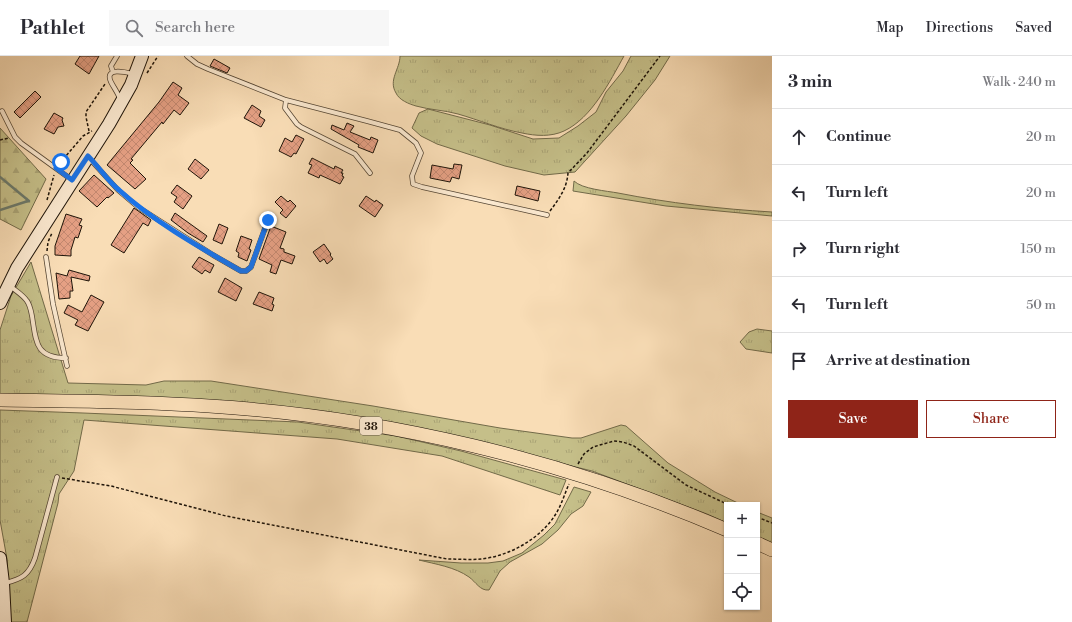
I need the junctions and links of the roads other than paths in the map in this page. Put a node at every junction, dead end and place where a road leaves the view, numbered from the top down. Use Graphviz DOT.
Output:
graph roads {
  1 [pos="117,56"];
  2 [pos="142,56"];
  3 [pos="187,56"];
  4 [pos="113,72"];
  5 [pos="135,74"];
  6 [pos="286,100"];
  7 [pos="121,103"];
  8 [pos="2,111"];
  9 [pos="88,156"];
  10 [pos="370,173"];
  11 [pos="72,180"];
  12 [pos="547,215"];
  13 [pos="268,220"];
  14 [pos="46,257"];
  15 [pos="8,285"];
  16 [pos="0,303"];
  17 [pos="66,358"];
  18 [pos="67,366"];
  19 [pos="0,400"];
  20 [pos="57,478"];
  21 [pos="724,529"];
  22 [pos="760,544"];
  23 [pos="772,550"];
  24 [pos="0,558"];
  25 [pos="3,583"];
  26 [pos="5,622"];
  1 -- 4 [label="lane"];
  2 -- 5 [label="street"];
  3 -- 6 [label="lane"];
  4 -- 5 [label="lane"];
  4 -- 7 [label="lane"];
  5 -- 7 [label="street"];
  6 -- 10 [label="lane"];
  6 -- 12 [label="lane"];
  7 -- 9 [label="street"];
  8 -- 11 [label="lane"];
  9 -- 11 [label="street"];
  9 -- 13 [label="lane"];
  11 -- 15 [label="street"];
  14 -- 17 [label="lane"];
  15 -- 16 [label="street"];
  15 -- 17 [label="lane"];
  17 -- 18 [label="lane"];
  19 -- 21 [label="main road, 38"];
  20 -- 25 [label="lane"];
  22 -- 23 [label="main road"];
  24 -- 25 [label="street"];
  25 -- 26 [label="street"];
}
